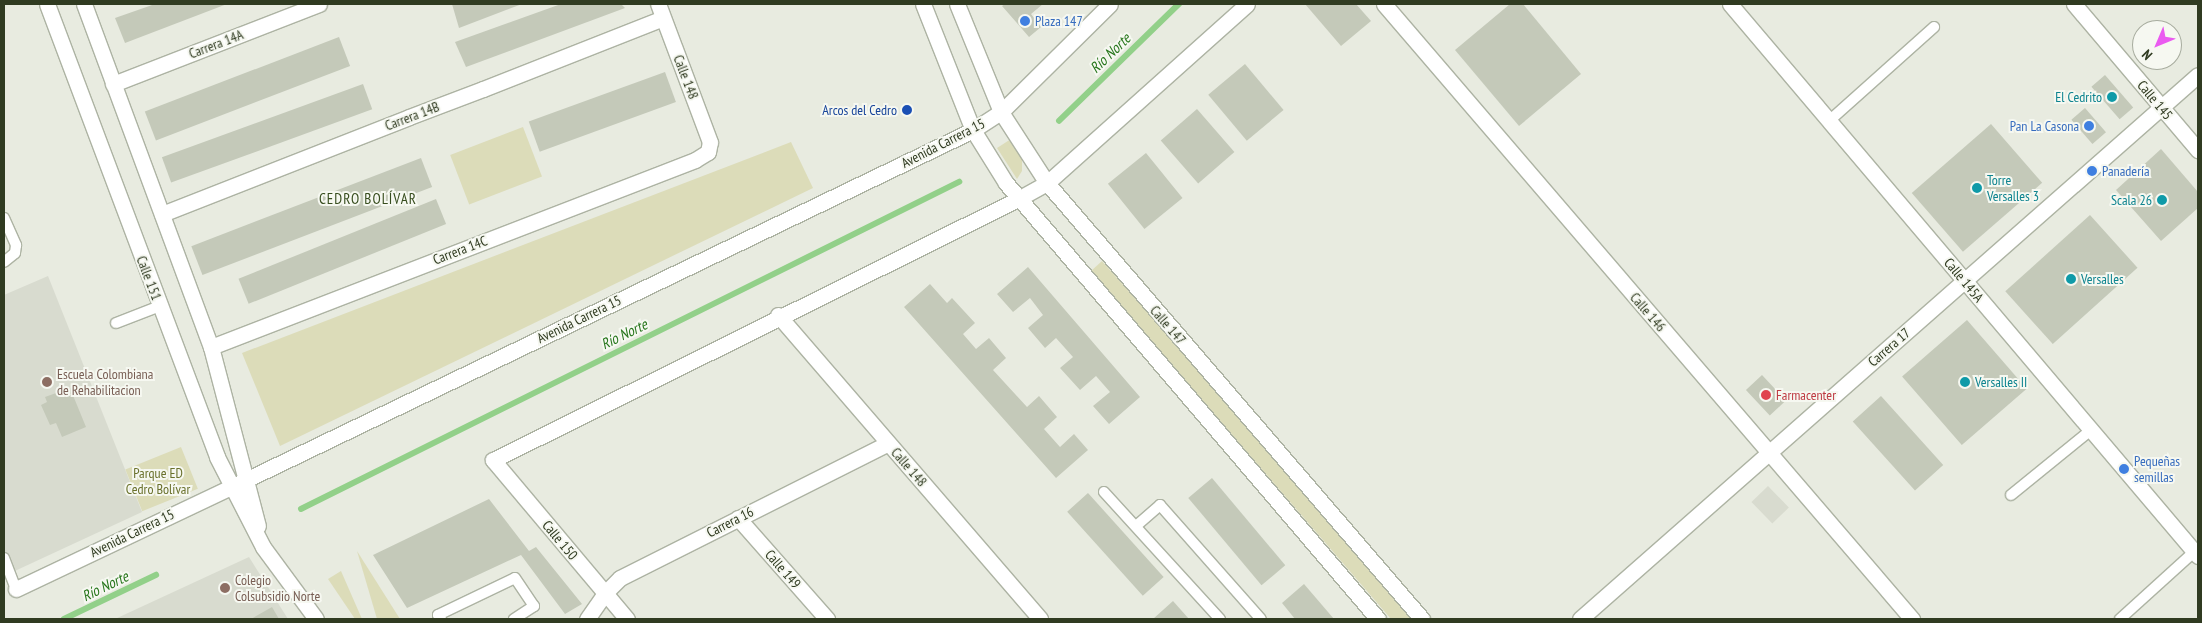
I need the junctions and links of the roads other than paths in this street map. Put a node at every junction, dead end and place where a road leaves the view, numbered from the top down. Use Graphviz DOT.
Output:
graph roads {
  1 [pos="47,4"];
  2 [pos="84,4"];
  3 [pos="319,4"];
  4 [pos="658,4"];
  5 [pos="923,4"];
  6 [pos="956,4"];
  7 [pos="1110,4"];
  8 [pos="1247,4"];
  9 [pos="1384,4"];
  10 [pos="1730,4"];
  11 [pos="2074,4"];
  12 [pos="663,18"];
  13 [pos="1934,28"];
  14 [pos="2198,75"];
  15 [pos="113,84"];
  16 [pos="2162,108"];
  17 [pos="1001,112"];
  18 [pos="1830,121"];
  19 [pos="973,130"];
  20 [pos="2198,150"];
  21 [pos="708,152"];
  22 [pos="1047,183"];
  23 [pos="1018,199"];
  24 [pos="162,214"];
  25 [pos="4,218"];
  26 [pos="4,262"];
  27 [pos="1964,281"];
  28 [pos="160,306"];
  29 [pos="778,315"];
  30 [pos="116,323"];
  31 [pos="212,347"];
  32 [pos="2091,430"];
  33 [pos="888,443"];
  34 [pos="1769,453"];
  35 [pos="246,478"];
  36 [pos="230,487"];
  37 [pos="1104,492"];
  38 [pos="2011,495"];
  39 [pos="738,518"];
  40 [pos="1136,526"];
  41 [pos="263,547"];
  42 [pos="2196,554"];
  43 [pos="4,558"];
  44 [pos="16,589"];
  45 [pos="605,593"];
  46 [pos="316,619"];
  47 [pos="441,619"];
  48 [pos="514,619"];
  49 [pos="587,619"];
  50 [pos="628,619"];
  51 [pos="827,619"];
  52 [pos="1040,619"];
  53 [pos="1220,619"];
  54 [pos="1261,619"];
  55 [pos="1378,619"];
  56 [pos="1422,619"];
  57 [pos="1580,619"];
  58 [pos="1912,619"];
  59 [pos="2120,619"];
  1 -- 28 [label="street, Calle 151"];
  2 -- 15 [label="street, Calle 151"];
  3 -- 15 [label="street, Carrera 14A"];
  4 -- 12 [label="street, Calle 148"];
  5 -- 19 [label="street"];
  6 -- 17 [label="street, Calle 147"];
  7 -- 17 [label="street, Avenida Carrera 15"];
  8 -- 22 [label="street"];
  9 -- 34 [label="street, Calle 146"];
  10 -- 18 [label="street, Calle 145A"];
  11 -- 16 [label="street, Calle 145"];
  12 -- 21 [label="street, Calle 148"];
  12 -- 24 [label="street, Carrera 14B"];
  13 -- 18 [label="lane"];
  14 -- 16 [label="street, Carrera 17"];
  15 -- 24 [label="street, Calle 151"];
  16 -- 20 [label="street, Calle 145"];
  16 -- 27 [label="street, Carrera 17"];
  17 -- 19 [label="street, Avenida Carrera 15"];
  17 -- 22 [label="street, Calle 147"];
  18 -- 27 [label="street, Calle 145A"];
  19 -- 23 [label="street"];
  19 -- 35 [label="street, Avenida Carrera 15"];
  21 -- 31 [label="street, Carrera 14C"];
  22 -- 23 [label="street"];
  22 -- 56 [label="street, Calle 147"];
  23 -- 29 [label="street"];
  23 -- 55 [label="street"];
  24 -- 31 [label="street, Calle 151"];
  25 -- 26 [label="lane"];
  27 -- 32 [label="street, Calle 145A"];
  27 -- 34 [label="street, Carrera 17"];
  28 -- 30 [label="lane"];
  28 -- 36 [label="street, Calle 151"];
  29 -- 33 [label="street, Calle 148"];
  29 -- 45 [label="street, Calle 150"];
  31 -- 35 [label="street, Calle 151"];
  32 -- 38 [label="lane"];
  32 -- 42 [label="street, Calle 145A"];
  33 -- 39 [label="street, Carrera 16"];
  33 -- 52 [label="street, Calle 148"];
  34 -- 57 [label="street, Carrera 17"];
  34 -- 58 [label="street, Calle 146"];
  35 -- 36 [label="street, Avenida Carrera 15"];
  35 -- 41 [label="street, Calle 151"];
  36 -- 41 [label="street, Calle 151"];
  36 -- 44 [label="street, Avenida Carrera 15"];
  37 -- 40 [label="lane"];
  39 -- 45 [label="street, Carrera 16"];
  39 -- 51 [label="street, Calle 149"];
  40 -- 53 [label="lane"];
  40 -- 54 [label="lane"];
  41 -- 46 [label="street, Calle 151"];
  42 -- 59 [label="lane"];
  43 -- 44 [label="lane"];
  45 -- 49 [label="street, Carrera 16"];
  45 -- 50 [label="street, Calle 150"];
  47 -- 48 [label="lane"];
}
